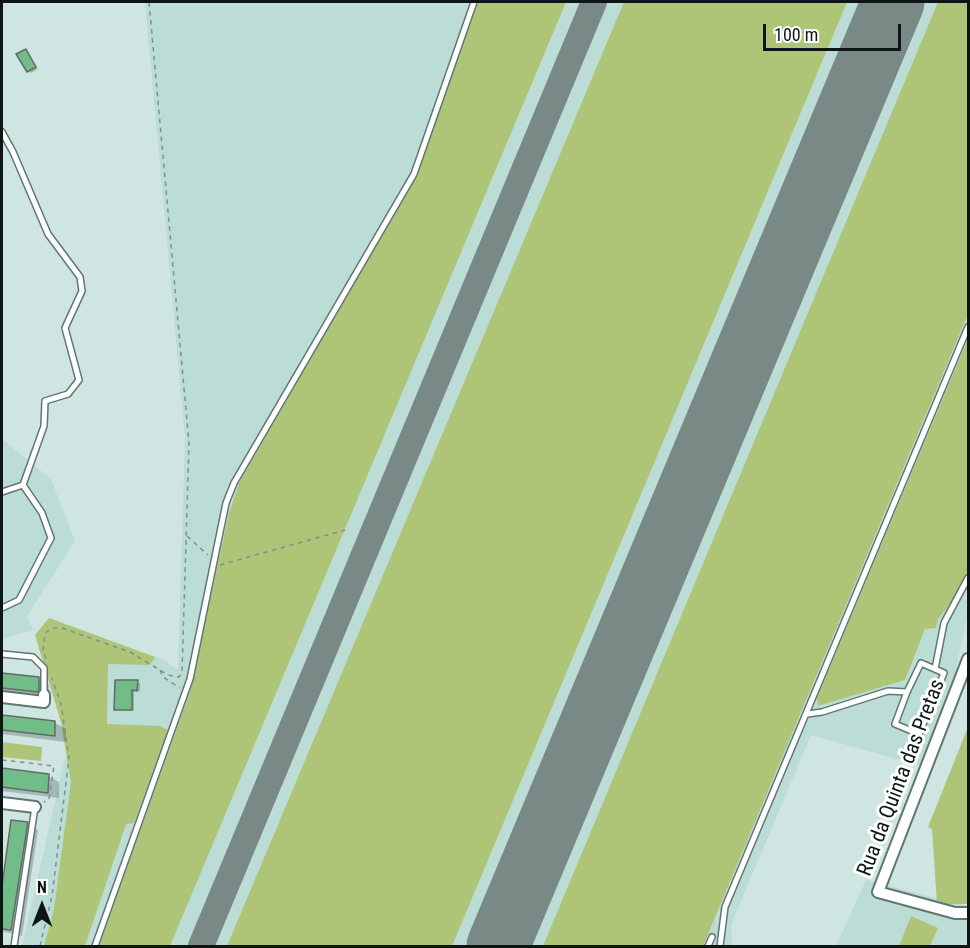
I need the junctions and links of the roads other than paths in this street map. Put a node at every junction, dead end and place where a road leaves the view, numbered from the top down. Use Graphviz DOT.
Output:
graph roads {
  1 [pos="474,2"];
  2 [pos="2,132"];
  3 [pos="969,327"];
  4 [pos="23,485"];
  5 [pos="2,492"];
  6 [pos="969,578"];
  7 [pos="2,608"];
  8 [pos="2,654"];
  9 [pos="969,659"];
  10 [pos="935,669"];
  11 [pos="907,692"];
  12 [pos="44,695"];
  13 [pos="2,697"];
  14 [pos="807,714"];
  15 [pos="2,803"];
  16 [pos="35,807"];
  17 [pos="969,913"];
  18 [pos="712,937"];
  19 [pos="14,946"];
  20 [pos="95,946"];
  21 [pos="708,946"];
  22 [pos="720,946"];
  1 -- 20 [label="lane"];
  2 -- 4 [label="lane"];
  3 -- 14 [label="lane"];
  4 -- 5 [label="lane"];
  4 -- 7 [label="lane"];
  6 -- 10 [label="lane"];
  8 -- 12 [label="lane"];
  9 -- 17 [label="street, Rua da Quinta das Pretas"];
  10 -- 11 [label="lane"];
  10 -- 11 [label="lane"];
  11 -- 14 [label="lane"];
  12 -- 13 [label="street"];
  14 -- 22 [label="lane"];
  15 -- 16 [label="street"];
  16 -- 19 [label="lane"];
  18 -- 21 [label="lane"];
}
